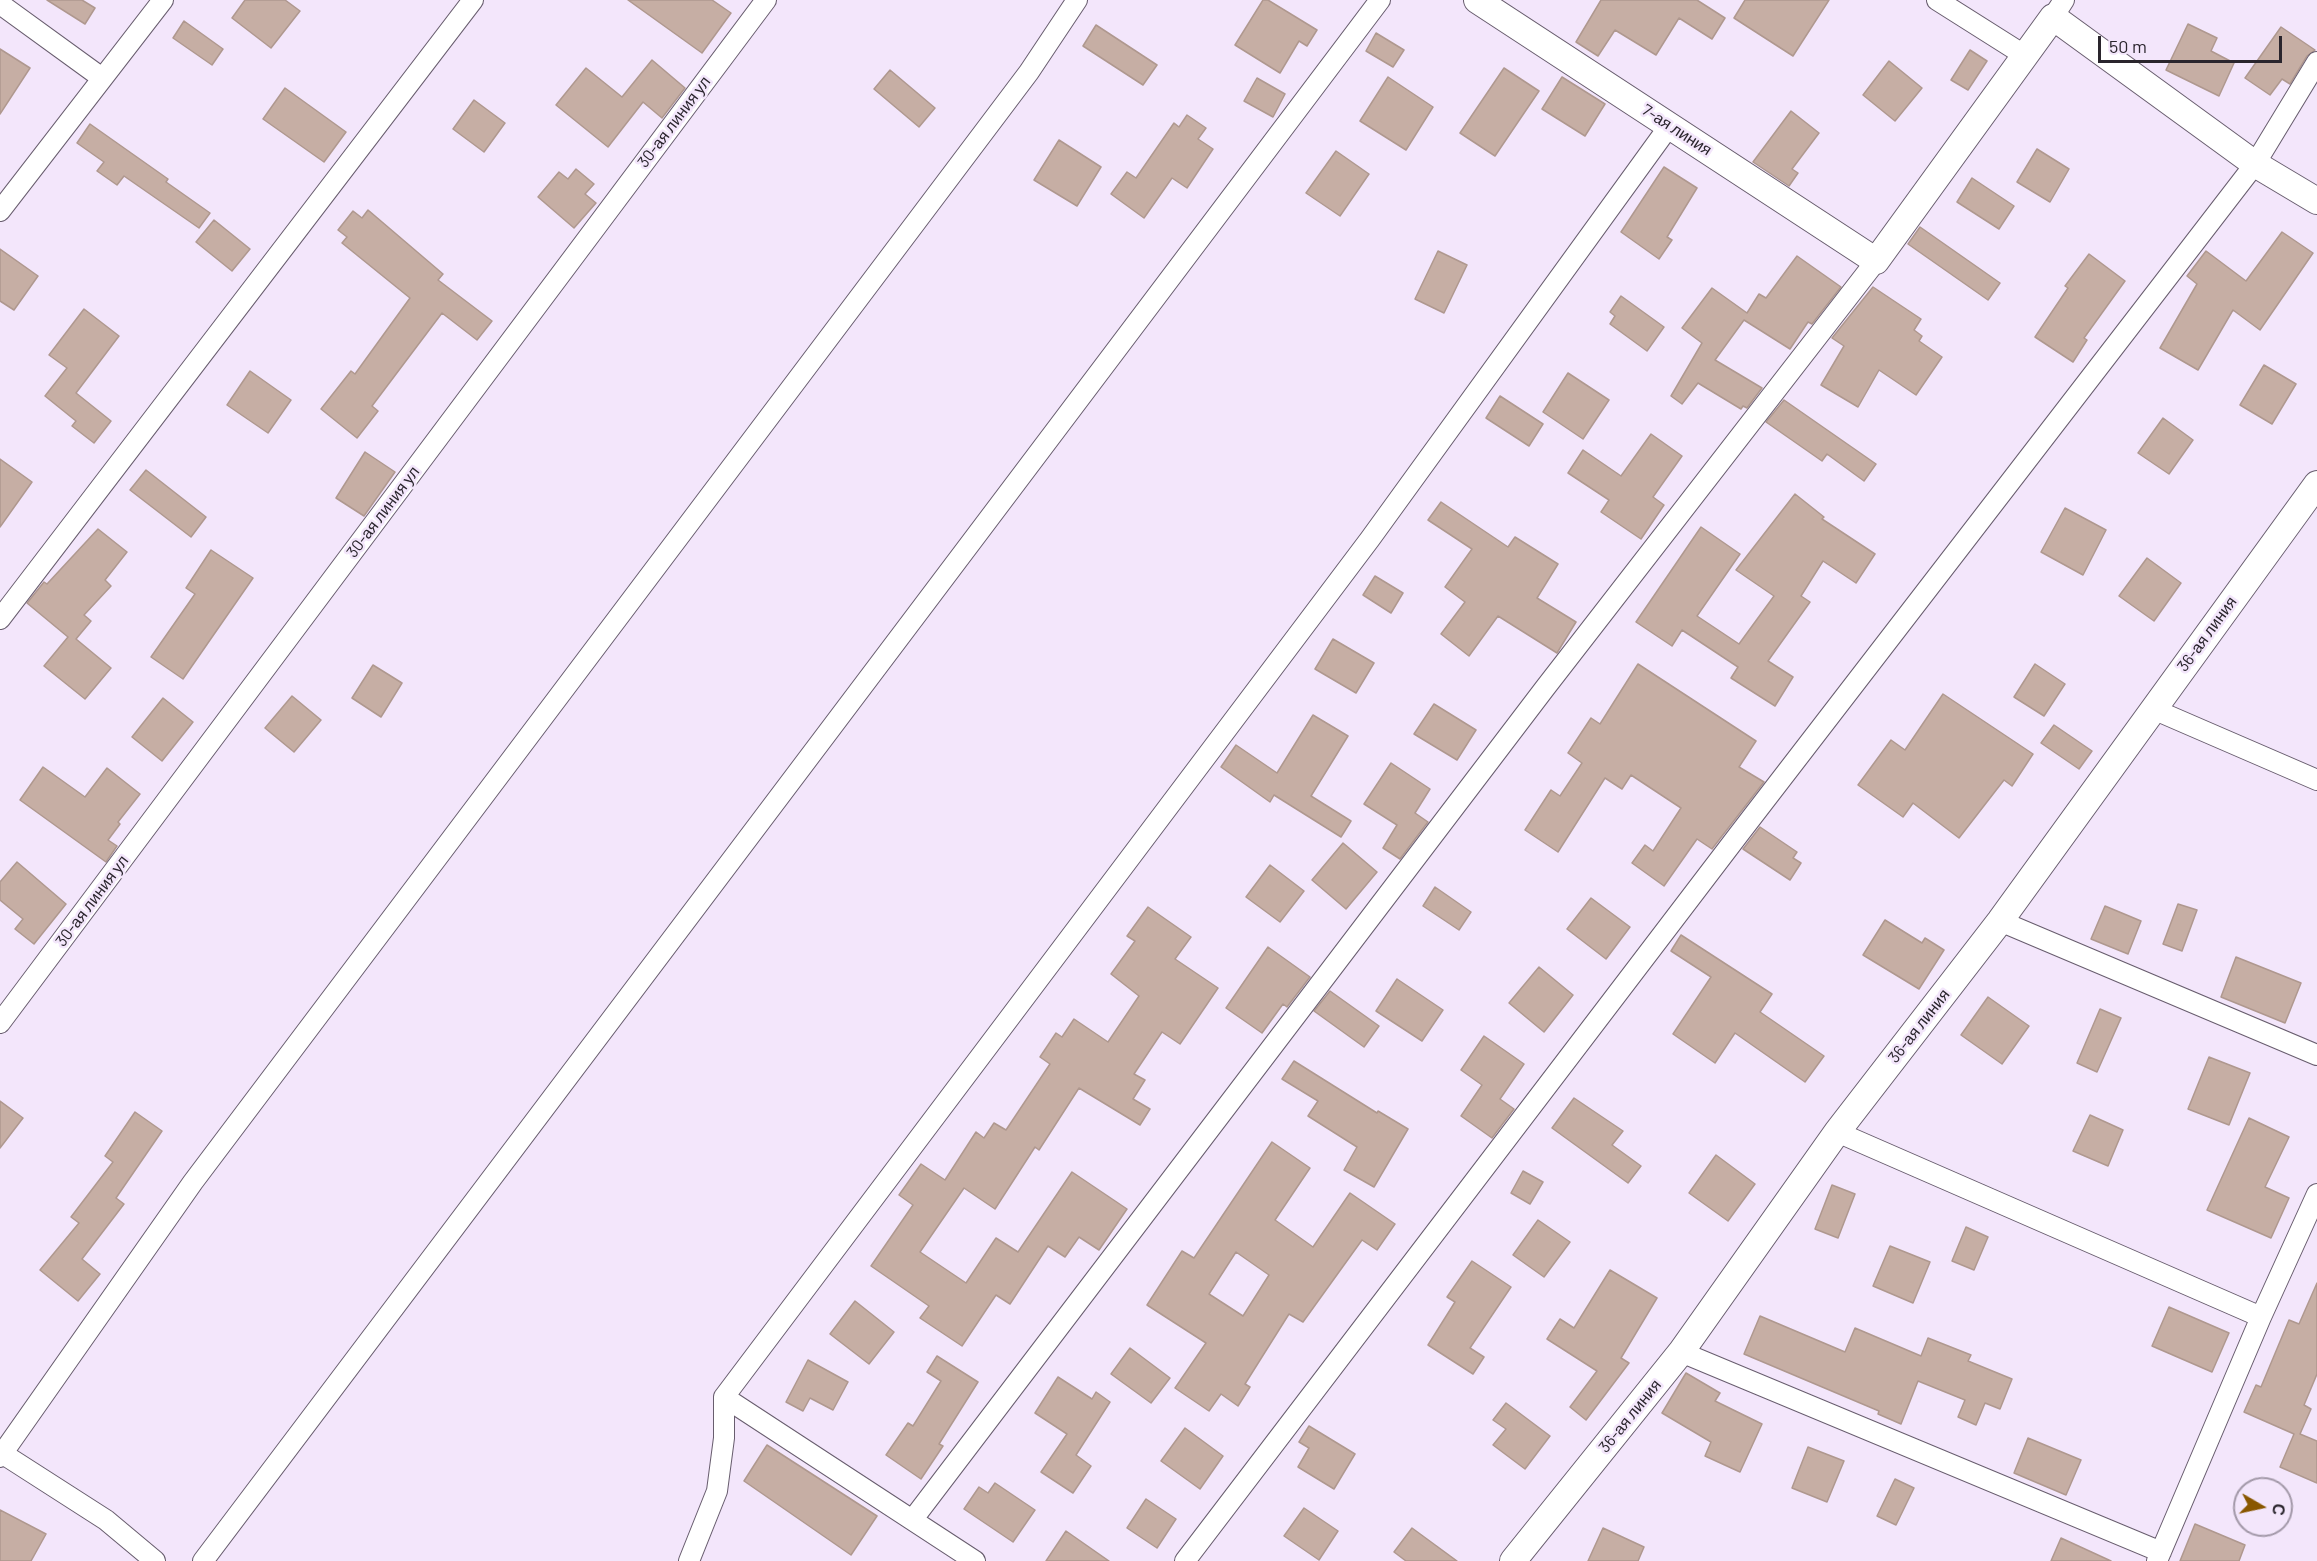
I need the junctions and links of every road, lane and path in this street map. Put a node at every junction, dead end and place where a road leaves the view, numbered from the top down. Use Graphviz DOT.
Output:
graph roads {
  1 [pos="162,0"];
  2 [pos="473,0"];
  3 [pos="766,0"];
  4 [pos="1077,0"];
  5 [pos="1380,0"];
  6 [pos="1477,0"];
  7 [pos="1937,0"];
  8 [pos="0,3"];
  9 [pos="2059,9"];
  10 [pos="2024,55"];
  11 [pos="2317,62"];
  12 [pos="102,78"];
  13 [pos="1670,125"];
  14 [pos="2255,164"];
  15 [pos="2317,201"];
  16 [pos="0,211"];
  17 [pos="1876,261"];
  18 [pos="2316,488"];
  19 [pos="0,619"];
  20 [pos="2153,709"];
  21 [pos="2317,780"];
  22 [pos="2000,921"];
  23 [pos="0,1023"];
  24 [pos="2317,1055"];
  25 [pos="1837,1132"];
  26 [pos="2317,1194"];
  27 [pos="2261,1317"];
  28 [pos="1681,1352"];
  29 [pos="724,1397"];
  30 [pos="1,1454"];
  31 [pos="913,1519"];
  32 [pos="2159,1556"];
  33 [pos="154,1561"];
  34 [pos="203,1561"];
  35 [pos="689,1561"];
  36 [pos="975,1561"];
  37 [pos="1185,1561"];
  38 [pos="1513,1561"];
  1 -- 12 [label="street"];
  2 -- 19 [label="street"];
  3 -- 23 [label="street, 30-ая линия ул"];
  4 -- 30 [label="street"];
  5 -- 34 [label="street"];
  6 -- 13 [label="street, 7-ая линия"];
  7 -- 10 [label="street"];
  8 -- 12 [label="street"];
  9 -- 10 [label="street"];
  9 -- 14 [label="street"];
  10 -- 17 [label="street"];
  11 -- 14 [label="street"];
  12 -- 16 [label="street"];
  13 -- 17 [label="street, 7-ая линия"];
  13 -- 29 [label="street"];
  14 -- 15 [label="street"];
  14 -- 37 [label="street"];
  17 -- 31 [label="street"];
  18 -- 20 [label="street, 36-ая линия"];
  20 -- 21 [label="street"];
  20 -- 22 [label="street, 36-ая линия"];
  22 -- 24 [label="street"];
  22 -- 25 [label="street, 36-ая линия"];
  25 -- 27 [label="street"];
  25 -- 28 [label="street, 36-ая линия"];
  26 -- 27 [label="street"];
  27 -- 32 [label="street"];
  28 -- 32 [label="street"];
  28 -- 38 [label="street, 36-ая линия"];
  29 -- 31 [label="street"];
  29 -- 35 [label="street"];
  30 -- 33 [label="street"];
  31 -- 36 [label="street"];
}
